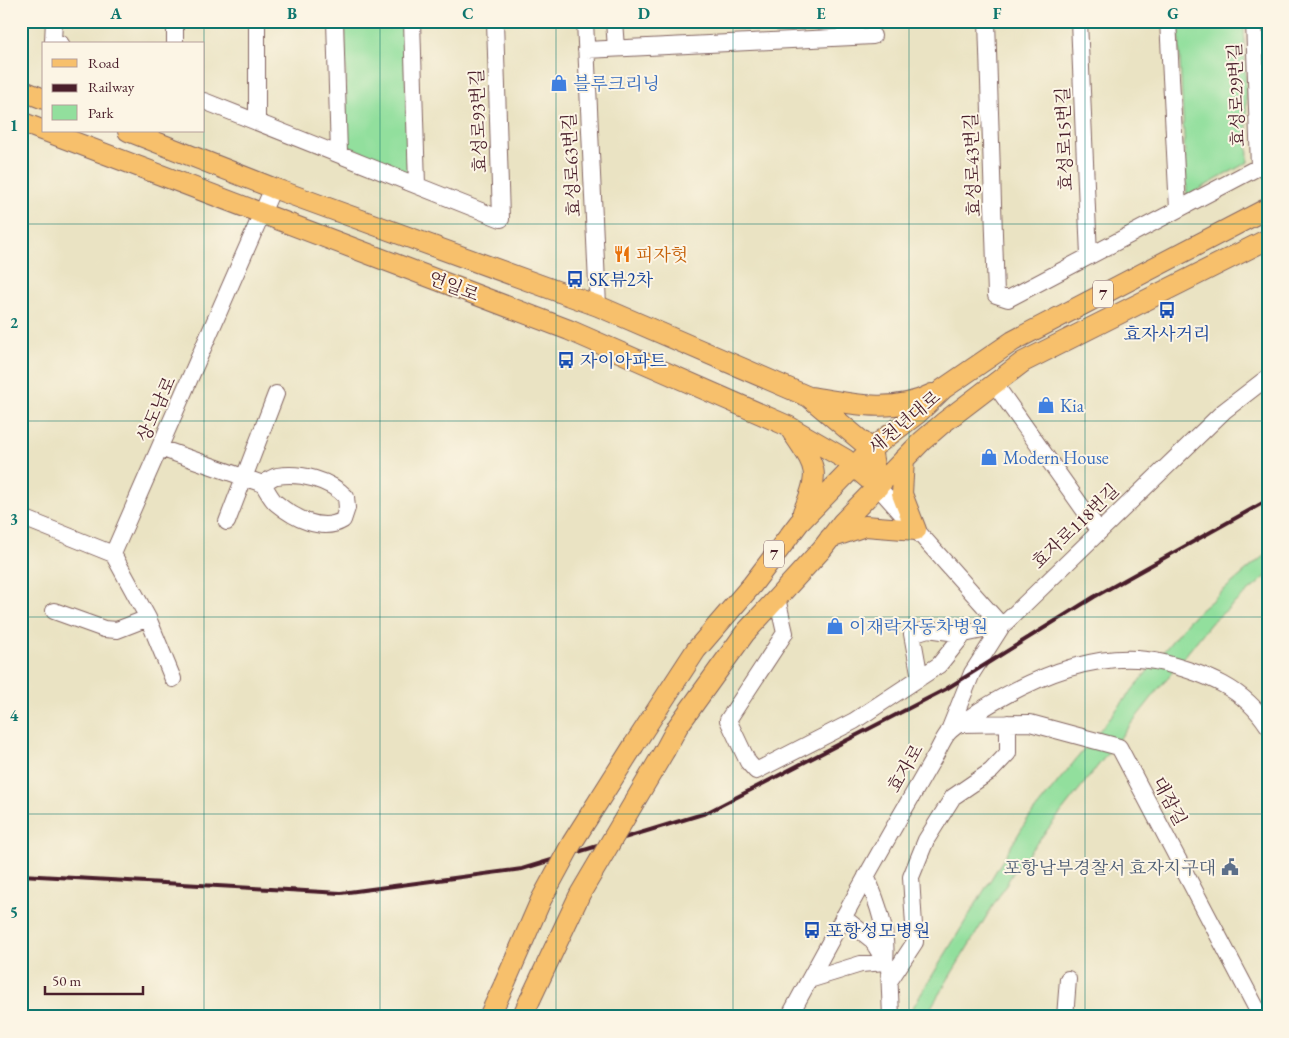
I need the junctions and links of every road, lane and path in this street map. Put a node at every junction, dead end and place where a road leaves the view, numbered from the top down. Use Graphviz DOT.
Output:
graph roads {
  1 [pos="54,21"];
  2 [pos="175,21"];
  3 [pos="257,21"];
  4 [pos="335,21"];
  5 [pos="412,21"];
  6 [pos="494,21"];
  7 [pos="585,21"];
  8 [pos="614,21"];
  9 [pos="987,21"];
  10 [pos="1079,21"];
  11 [pos="1168,21"];
  12 [pos="1254,21"];
  13 [pos="841,29"];
  14 [pos="873,36"];
  15 [pos="56,42"];
  16 [pos="175,42"];
  17 [pos="616,48"];
  18 [pos="586,50"];
  19 [pos="21,90"];
  20 [pos="42,98"];
  21 [pos="205,101"];
  22 [pos="21,122"];
  23 [pos="257,122"];
  24 [pos="42,130"];
  25 [pos="47,132"];
  26 [pos="131,132"];
  27 [pos="339,154"];
  28 [pos="1263,165"];
  29 [pos="417,185"];
  30 [pos="273,188"];
  31 [pos="1268,208"];
  32 [pos="1178,209"];
  33 [pos="264,213"];
  34 [pos="1268,239"];
  35 [pos="1089,256"];
  36 [pos="598,306"];
  37 [pos="1268,377"];
  38 [pos="994,383"];
  39 [pos="943,389"];
  40 [pos="276,394"];
  41 [pos="809,397"];
  42 [pos="788,426"];
  43 [pos="160,448"];
  44 [pos="871,449"];
  45 [pos="904,458"];
  46 [pos="852,466"];
  47 [pos="244,476"];
  48 [pos="263,484"];
  49 [pos="878,488"];
  50 [pos="21,517"];
  51 [pos="227,522"];
  52 [pos="799,523"];
  53 [pos="916,530"];
  54 [pos="1098,531"];
  55 [pos="830,538"];
  56 [pos="113,554"];
  57 [pos="777,598"];
  58 [pos="54,611"];
  59 [pos="148,618"];
  60 [pos="1002,626"];
  61 [pos="964,634"];
  62 [pos="920,678"];
  63 [pos="173,680"];
  64 [pos="1008,723"];
  65 [pos="1268,726"];
  66 [pos="955,728"];
  67 [pos="866,876"];
  68 [pos="843,917"];
  69 [pos="885,962"];
  70 [pos="1068,979"];
  71 [pos="809,980"];
  72 [pos="890,980"];
  73 [pos="526,1008"];
  74 [pos="489,1017"];
  75 [pos="789,1017"];
  76 [pos="891,1017"];
  77 [pos="1065,1017"];
  78 [pos="1261,1017"];
  1 -- 15 [label="street"];
  2 -- 16 [label="street"];
  3 -- 23 [label="street"];
  4 -- 27 [label="street"];
  5 -- 29 [label="street"];
  6 -- 29 [label="street, 효성로93번길"];
  7 -- 18 [label="street, 효성로63번길"];
  8 -- 17 [label="street"];
  9 -- 35 [label="street, 효성로43번길"];
  10 -- 35 [label="street, 효성로15번길"];
  11 -- 32 [label="street"];
  12 -- 28 [label="street, 효성로29번길"];
  13 -- 14 [label="street"];
  13 -- 17 [label="street"];
  17 -- 18 [label="street"];
  18 -- 36 [label="street, 효성로63번길"];
  19 -- 20 [label="main road"];
  21 -- 23 [label="street"];
  22 -- 24 [label="main road, 연일로"];
  23 -- 27 [label="street"];
  25 -- 33 [label="main road, 연일로"];
  26 -- 30 [label="main road, 연일로"];
  27 -- 29 [label="street"];
  28 -- 32 [label="street"];
  30 -- 33 [label="street, 상도남로"];
  30 -- 36 [label="main road, 연일로"];
  31 -- 39 [label="main road, 새천년대로 / 7"];
  32 -- 35 [label="street"];
  33 -- 42 [label="main road, 연일로"];
  33 -- 43 [label="street, 상도남로"];
  34 -- 38 [label="main road, 새천년대로 / 7"];
  36 -- 41 [label="main road, 연일로"];
  37 -- 54 [label="street, 효자로118번길"];
  38 -- 45 [label="main road, 새천년대로 / 7"];
  38 -- 54 [label="street"];
  39 -- 41 [label="main road"];
  39 -- 44 [label="main road, 새천년대로 / 7"];
  40 -- 47 [label="street"];
  41 -- 44 [label="main road, 연일로"];
  42 -- 46 [label="main road, 연일로"];
  42 -- 52 [label="main road"];
  43 -- 47 [label="street"];
  43 -- 56 [label="street, 상도남로"];
  44 -- 46 [label="main road, 새천년대로 / 7"];
  44 -- 49 [label="main road"];
  45 -- 49 [label="main road, 새천년대로 / 7"];
  45 -- 53 [label="main road"];
  46 -- 49 [label="main road, 연일로"];
  46 -- 52 [label="main road, 새천년대로 / 7"];
  47 -- 48 [label="street"];
  47 -- 51 [label="street"];
  48 -- 48 [label="street"];
  49 -- 53 [label="street"];
  49 -- 55 [label="main road, 새천년대로 / 7"];
  50 -- 56 [label="street"];
  52 -- 74 [label="main road, 새천년대로 / 7, bridge"];
  53 -- 55 [label="main road"];
  53 -- 60 [label="street"];
  54 -- 60 [label="street, 효자로118번길"];
  55 -- 57 [label="main road, 새천년대로 / 7"];
  56 -- 59 [label="street"];
  57 -- 62 [label="street"];
  57 -- 73 [label="main road, 새천년대로 / 7, bridge"];
  58 -- 59 [label="street"];
  59 -- 63 [label="street"];
  60 -- 61 [label="street"];
  60 -- 66 [label="street, 효자로118번길"];
  61 -- 62 [label="street"];
  61 -- 62 [label="street"];
  64 -- 66 [label="street, 대잠길"];
  64 -- 72 [label="street"];
  64 -- 78 [label="street, 대잠길"];
  65 -- 66 [label="street, 효자로"];
  66 -- 67 [label="street, 효자로"];
  67 -- 68 [label="street, 효자로"];
  67 -- 69 [label="street"];
  68 -- 69 [label="street"];
  68 -- 71 [label="street, 효자로"];
  69 -- 71 [label="street"];
  69 -- 72 [label="street"];
  70 -- 77 [label="street"];
  71 -- 75 [label="street, 효자로"];
  72 -- 76 [label="street"];
}
